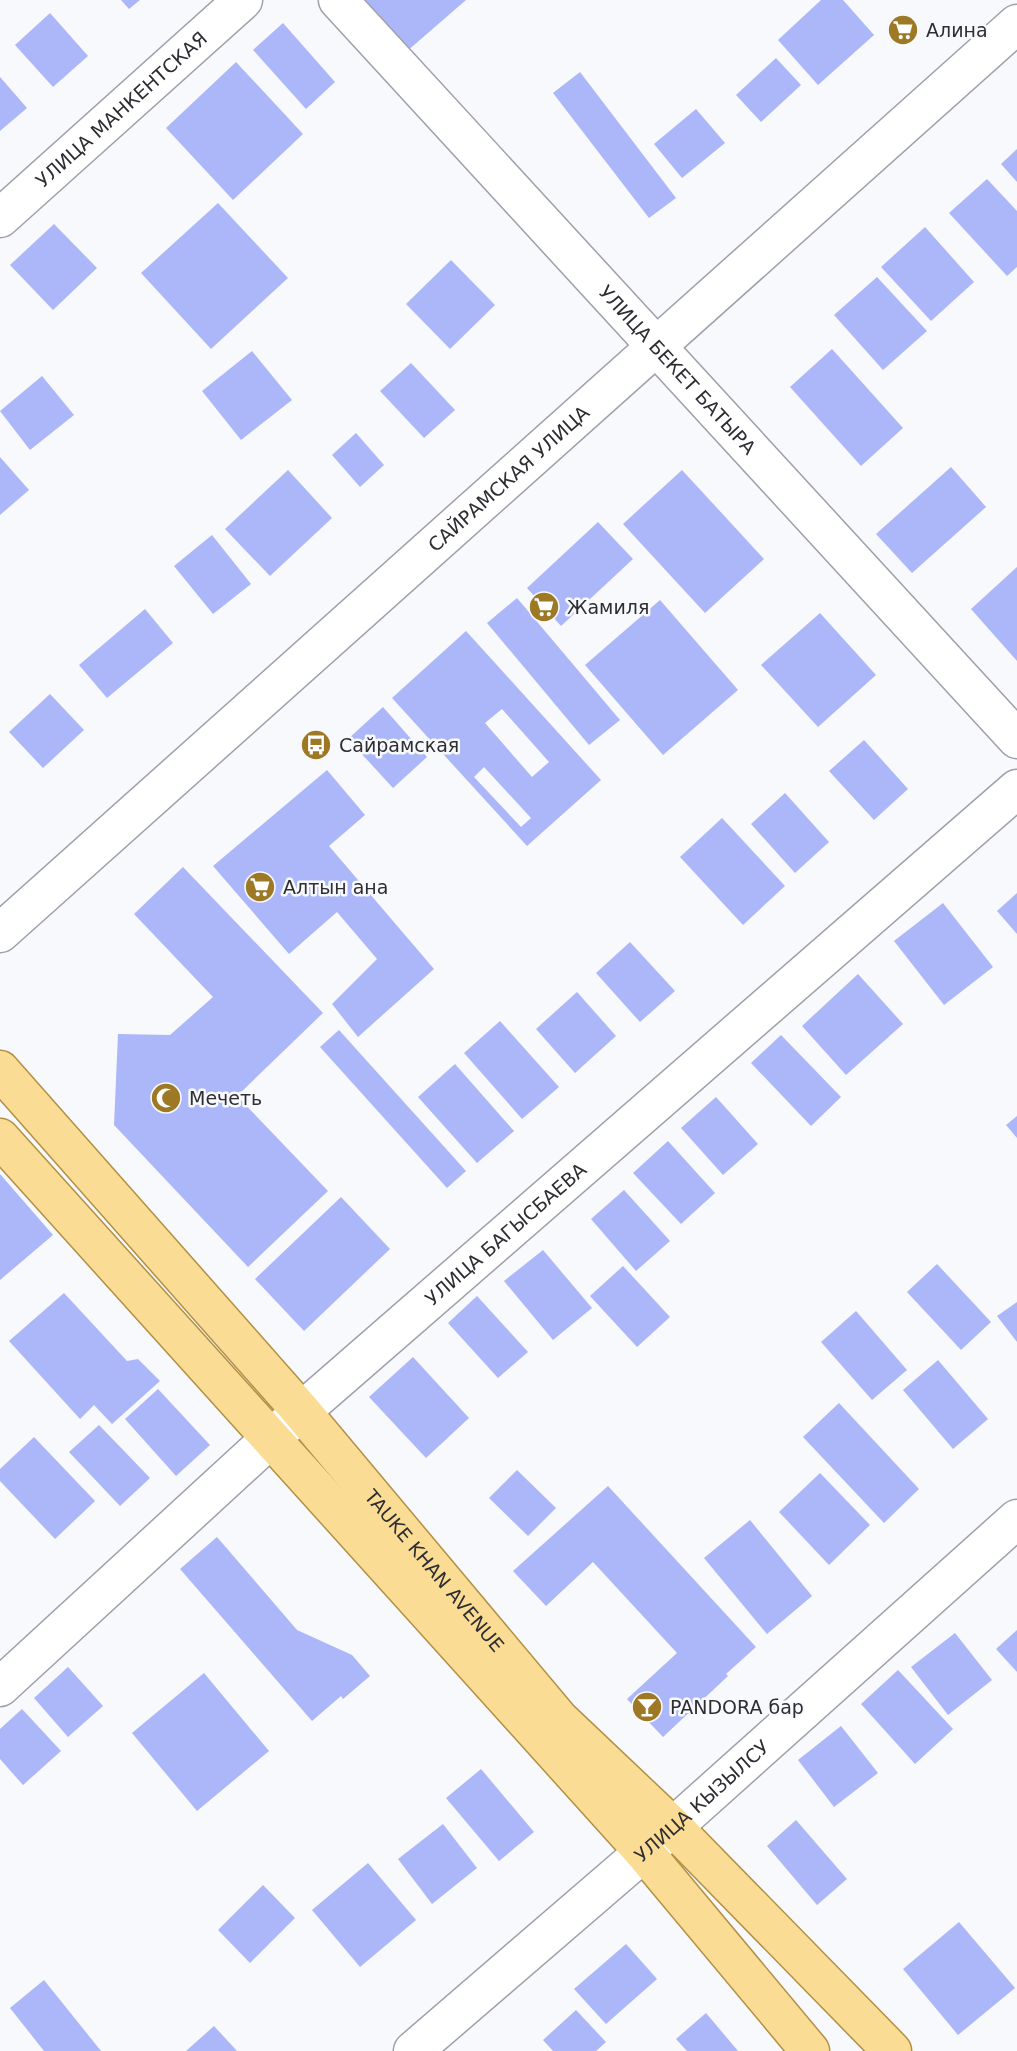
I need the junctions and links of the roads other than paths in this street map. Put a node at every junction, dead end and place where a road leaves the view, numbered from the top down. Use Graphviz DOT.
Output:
graph roads {
  1 [pos="243,0"];
  2 [pos="338,0"];
  3 [pos="1017,24"];
  4 [pos="0,218"];
  5 [pos="656,345"];
  6 [pos="1017,739"];
  7 [pos="1017,789"];
  8 [pos="0,933"];
  9 [pos="0,1070"];
  10 [pos="0,1138"];
  11 [pos="301,1411"];
  12 [pos="271,1438"];
  13 [pos="1017,1518"];
  14 [pos="0,1688"];
  15 [pos="673,1827"];
  16 [pos="654,1864"];
  17 [pos="413,2051"];
  18 [pos="810,2051"];
  19 [pos="891,2051"];
  1 -- 4 [label="street, УЛИЦА МАНКЕНТСКАЯ"];
  2 -- 5 [label="street, УЛИЦА БЕКЕТ БАТЫРА"];
  3 -- 5 [label="street, САЙРАМСКАЯ УЛИЦА"];
  5 -- 6 [label="street, УЛИЦА БЕКЕТ БАТЫРА"];
  5 -- 8 [label="street, САЙРАМСКАЯ УЛИЦА"];
  7 -- 11 [label="street, УЛИЦА БАГЫСБАЕВА"];
  9 -- 11 [label="main road, TAUKE KHAN AVENUE"];
  10 -- 12 [label="main road, TAUKE KHAN AVENUE"];
  11 -- 12 [label="street, УЛИЦА БАГЫСБАЕВА"];
  11 -- 15 [label="main road, TAUKE KHAN AVENUE"];
  12 -- 14 [label="street, УЛИЦА БАГЫСБАЕВА"];
  12 -- 16 [label="main road, TAUKE KHAN AVENUE"];
  13 -- 15 [label="street, УЛИЦА КЫЗЫЛСУ"];
  15 -- 16 [label="street, УЛИЦА КЫЗЫЛСУ"];
  15 -- 19 [label="main road, TAUKE KHAN AVENUE"];
  16 -- 17 [label="street, УЛИЦА КЫЗЫЛСУ"];
  16 -- 18 [label="main road, TAUKE KHAN AVENUE"];
}
